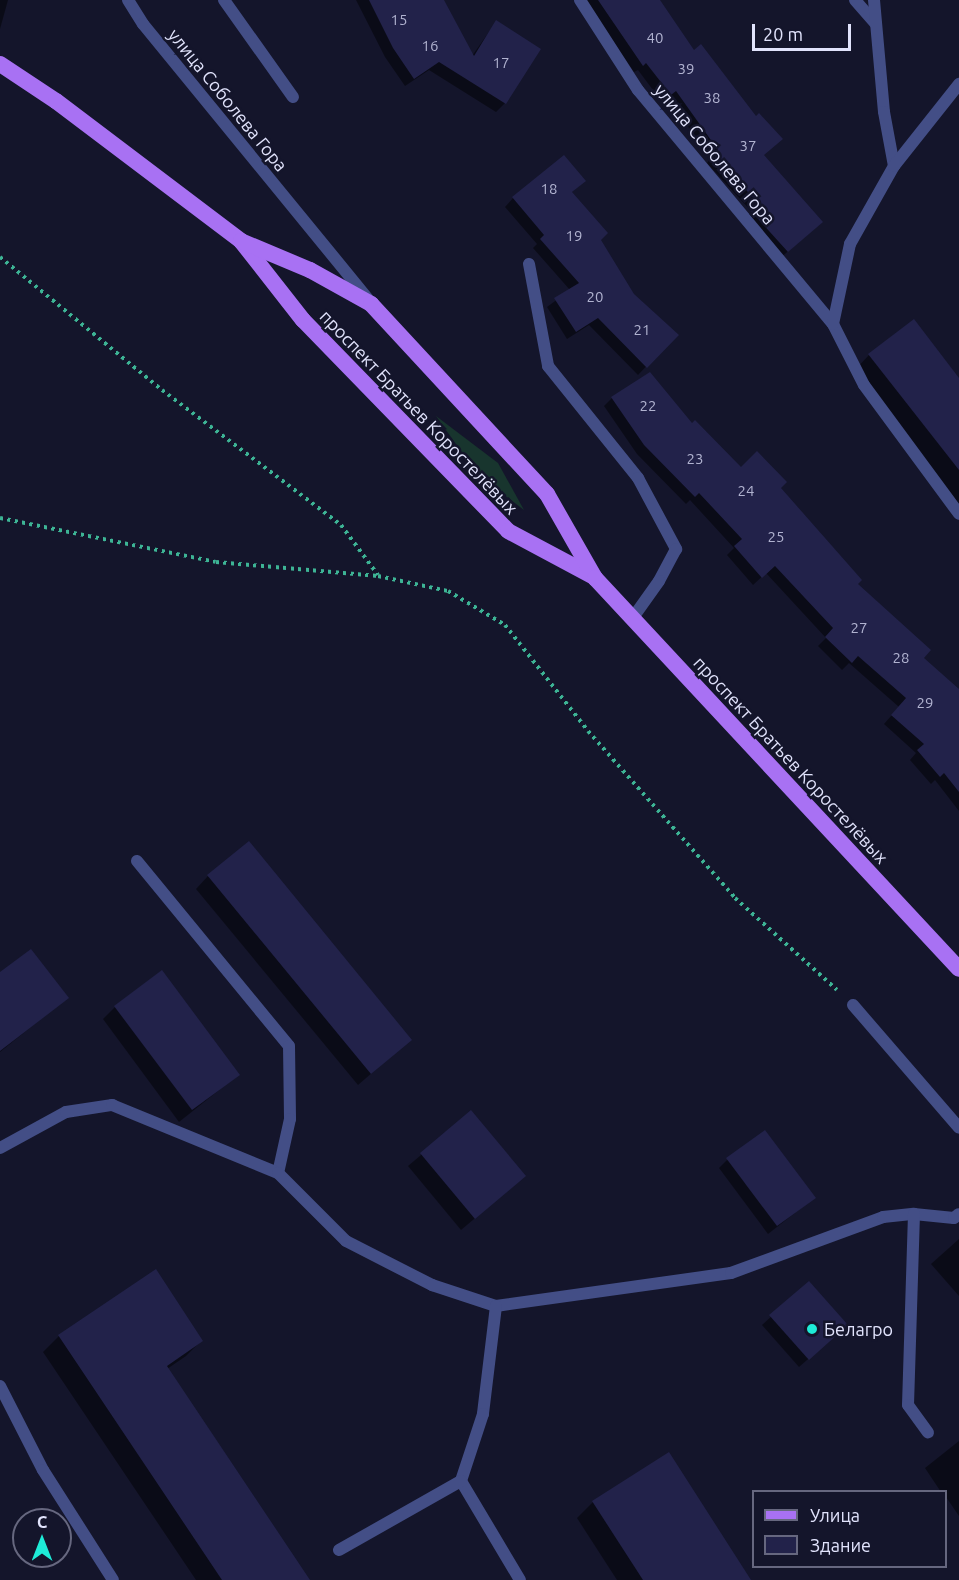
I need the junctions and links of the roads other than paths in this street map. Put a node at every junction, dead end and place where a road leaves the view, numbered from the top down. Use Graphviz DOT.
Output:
graph roads {
  1 [pos="128,0"];
  2 [pos="224,0"];
  3 [pos="580,0"];
  4 [pos="855,0"];
  5 [pos="874,0"];
  6 [pos="876,24"];
  7 [pos="0,64"];
  8 [pos="959,84"];
  9 [pos="294,97"];
  10 [pos="894,166"];
  11 [pos="241,241"];
  12 [pos="529,264"];
  13 [pos="371,304"];
  14 [pos="832,324"];
  15 [pos="959,514"];
  16 [pos="595,578"];
  17 [pos="632,619"];
  18 [pos="137,861"];
  19 [pos="959,969"];
  20 [pos="853,1005"];
  21 [pos="959,1128"];
  22 [pos="0,1148"];
  23 [pos="278,1173"];
  24 [pos="914,1214"];
  25 [pos="959,1214"];
  26 [pos="496,1306"];
  27 [pos="0,1386"];
  28 [pos="928,1433"];
  29 [pos="460,1482"];
  30 [pos="339,1550"];
  31 [pos="114,1580"];
  32 [pos="519,1580"];
  1 -- 13 [label="street, улица Соболева Гора"];
  2 -- 9 [label="street"];
  3 -- 14 [label="street, улица Соболева Гора"];
  4 -- 6 [label="street"];
  5 -- 6 [label="street"];
  6 -- 10 [label="street"];
  7 -- 11 [label="main road, проспект Братьев Коростелёвых"];
  8 -- 10 [label="street"];
  10 -- 14 [label="street"];
  11 -- 13 [label="main road, проспект Братьев Коростелёвых"];
  11 -- 16 [label="main road, проспект Братьев Коростелёвых"];
  12 -- 17 [label="street"];
  13 -- 16 [label="main road, проспект Братьев Коростелёвых"];
  14 -- 15 [label="street, улица Соболева Гора"];
  16 -- 17 [label="main road, проспект Братьев Коростелёвых"];
  17 -- 19 [label="main road, проспект Братьев Коростелёвых"];
  18 -- 23 [label="street"];
  20 -- 21 [label="street"];
  22 -- 23 [label="street"];
  23 -- 26 [label="street"];
  24 -- 25 [label="street"];
  24 -- 26 [label="street"];
  24 -- 28 [label="street"];
  26 -- 29 [label="street"];
  27 -- 31 [label="street"];
  29 -- 30 [label="street"];
  29 -- 32 [label="street"];
}
